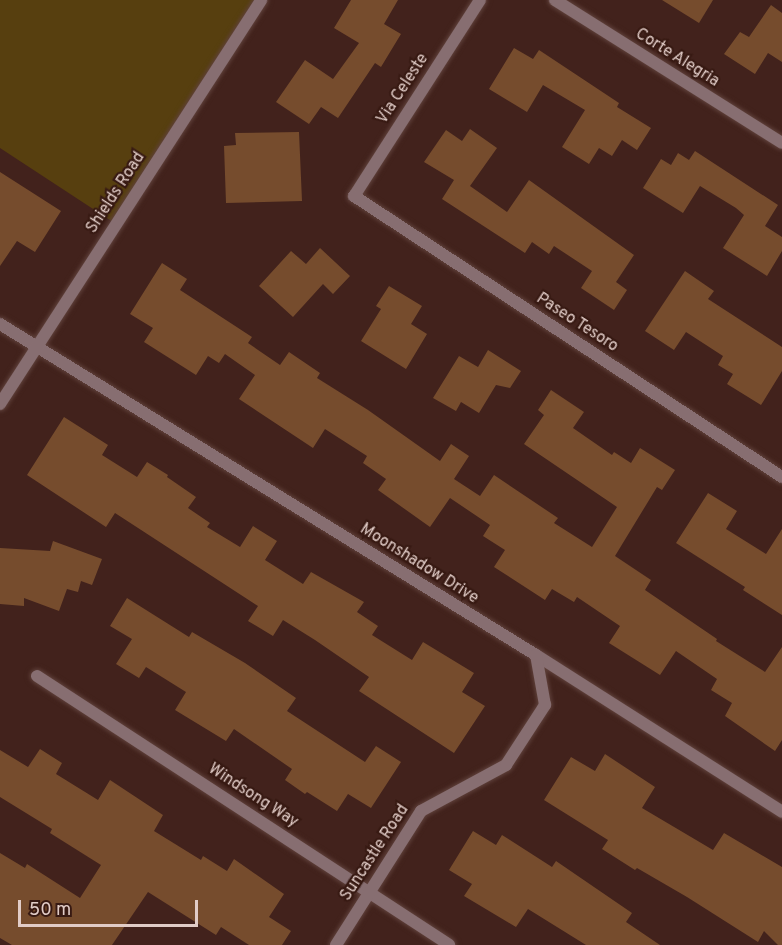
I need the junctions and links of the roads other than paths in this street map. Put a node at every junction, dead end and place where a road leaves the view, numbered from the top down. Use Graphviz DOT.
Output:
graph roads {
  1 [pos="261,0"];
  2 [pos="480,0"];
  3 [pos="555,0"];
  4 [pos="782,143"];
  5 [pos="354,196"];
  6 [pos="0,324"];
  7 [pos="37,347"];
  8 [pos="0,404"];
  9 [pos="782,477"];
  10 [pos="536,655"];
  11 [pos="37,676"];
  12 [pos="782,812"];
  13 [pos="369,891"];
  14 [pos="336,945"];
  15 [pos="449,945"];
  1 -- 7 [label="street, Shields Road"];
  2 -- 5 [label="street, Via Celeste"];
  3 -- 4 [label="street, Corte Alegria"];
  5 -- 9 [label="street, Paseo Tesoro"];
  6 -- 7 [label="street, Moonshadow Drive"];
  7 -- 8 [label="street, Shields Road"];
  7 -- 10 [label="street, Moonshadow Drive"];
  10 -- 12 [label="street, Moonshadow Drive"];
  10 -- 13 [label="street, Suncastle Road"];
  11 -- 13 [label="street, Windsong Way"];
  13 -- 14 [label="street, Suncastle Road"];
  13 -- 15 [label="street, Windsong Way"];
}
